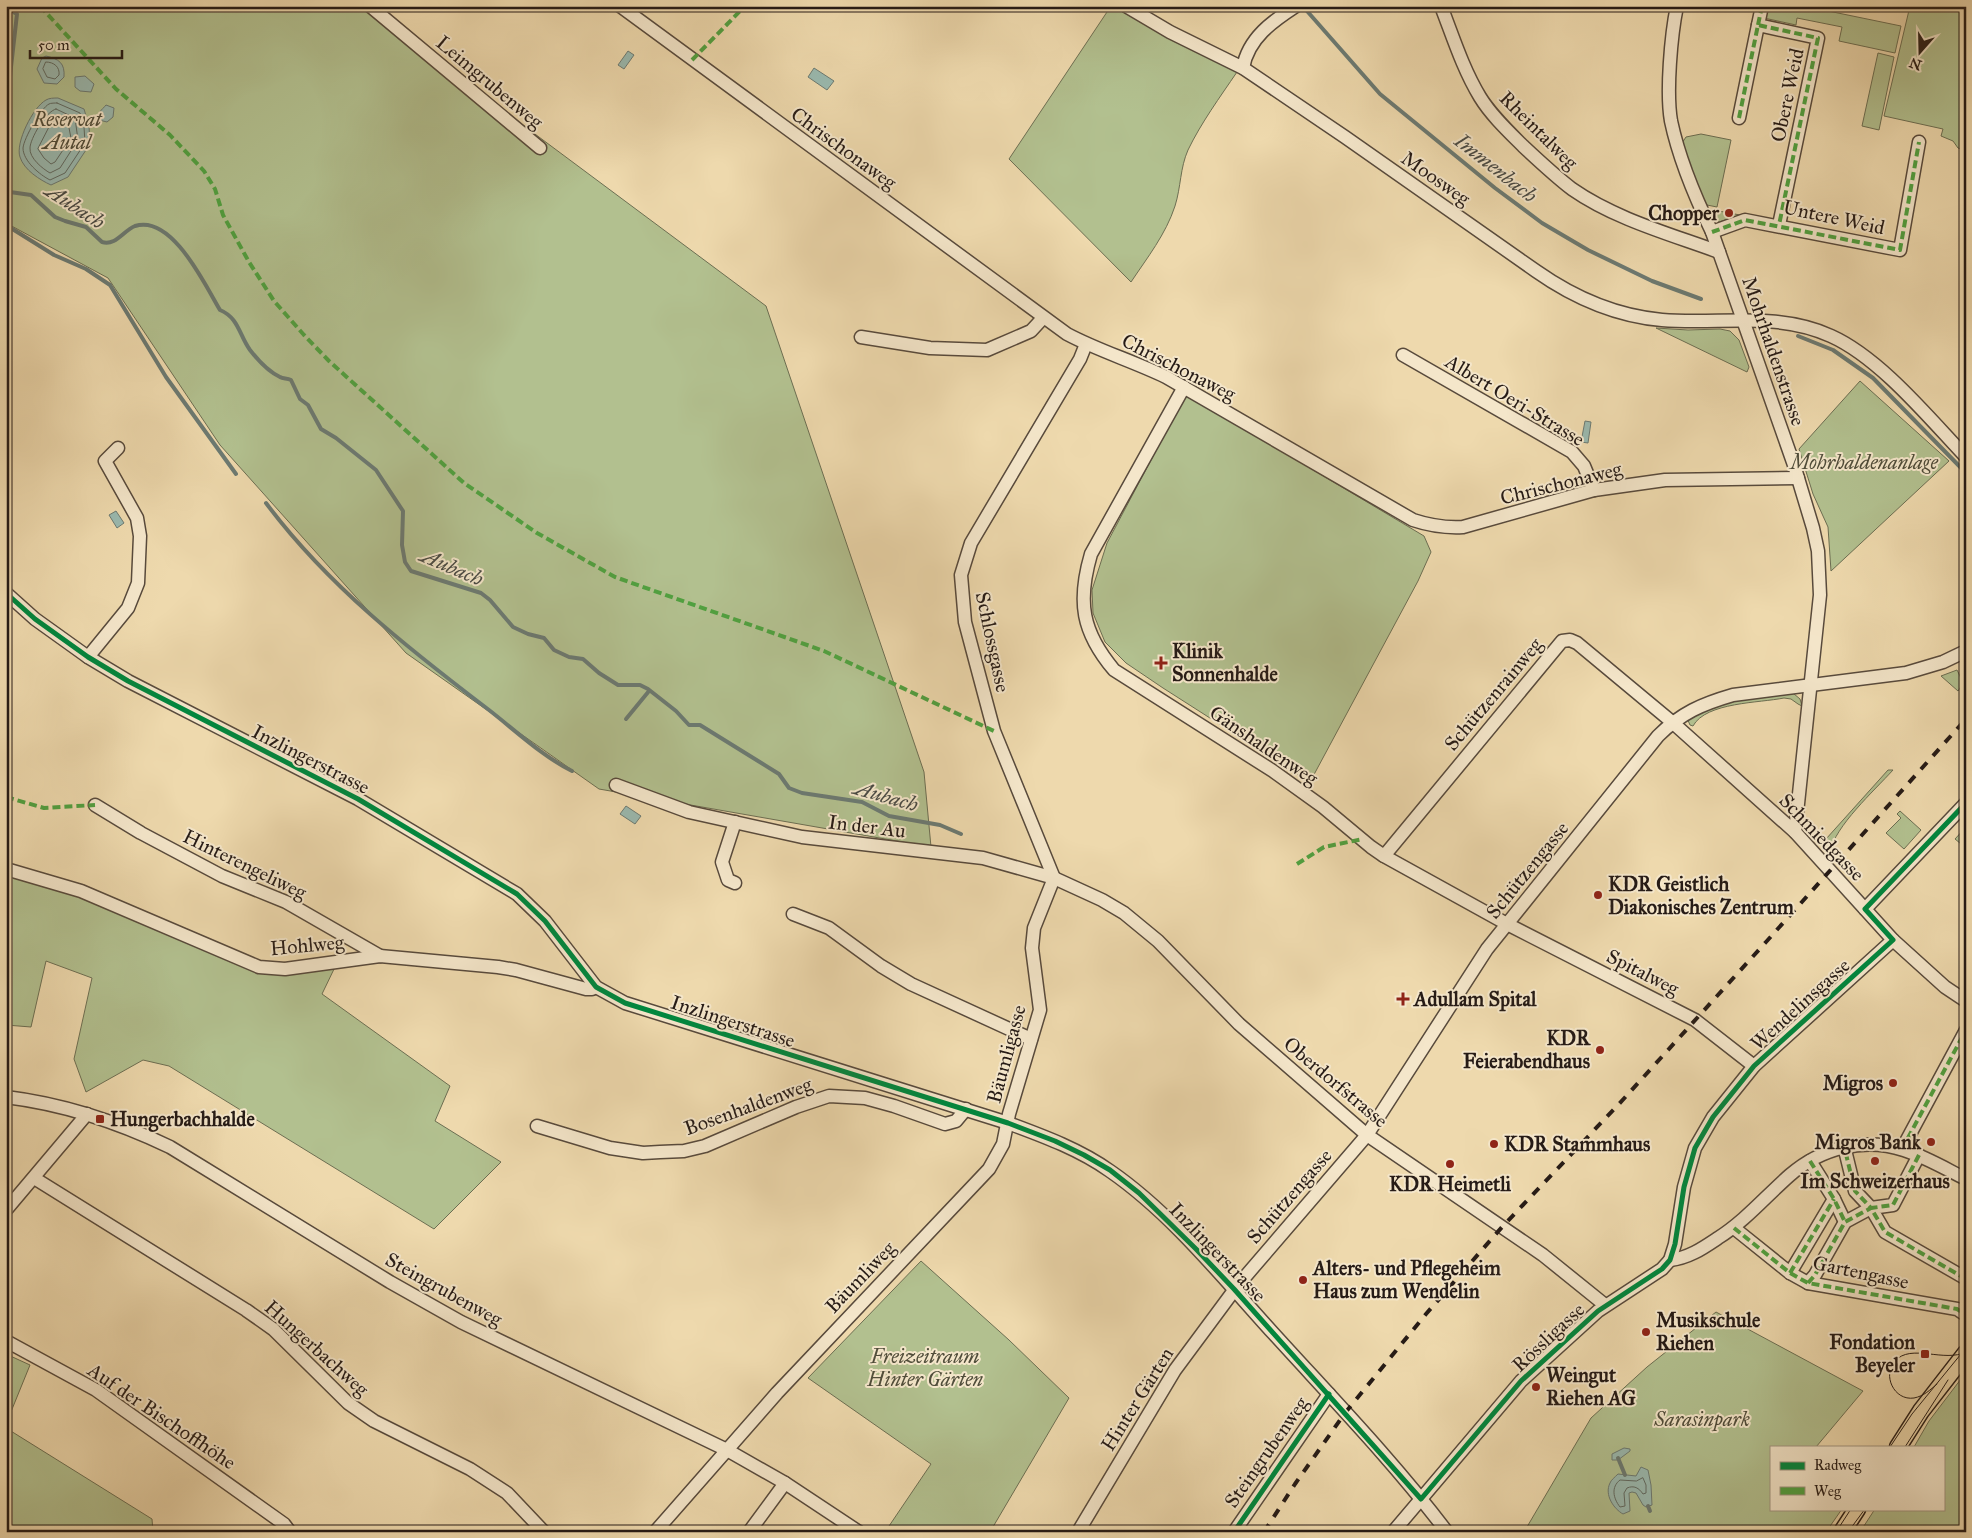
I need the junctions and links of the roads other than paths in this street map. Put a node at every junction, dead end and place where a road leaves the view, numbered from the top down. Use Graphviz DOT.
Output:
graph roads {
  1 [pos="370,6"];
  2 [pos="620,6"];
  3 [pos="1126,6"];
  4 [pos="1296,6"];
  5 [pos="1441,6"];
  6 [pos="1677,6"];
  7 [pos="1762,6"];
  8 [pos="1758,25"];
  9 [pos="1243,68"];
  10 [pos="1738,118"];
  11 [pos="1919,142"];
  12 [pos="540,148"];
  13 [pos="1779,225"];
  14 [pos="1712,232"];
  15 [pos="1719,252"];
  16 [pos="1043,318"];
  17 [pos="1744,320"];
  18 [pos="861,338"];
  19 [pos="1086,344"];
  20 [pos="1403,355"];
  21 [pos="1184,387"];
  22 [pos="118,448"];
  23 [pos="1966,457"];
  24 [pos="1798,478"];
  25 [pos="1594,490"];
  26 [pos="6,593"];
  27 [pos="1966,651"];
  28 [pos="88,656"];
  29 [pos="1810,685"];
  30 [pos="1672,722"];
  31 [pos="616,785"];
  32 [pos="1966,803"];
  33 [pos="95,805"];
  34 [pos="735,822"];
  35 [pos="1795,832"];
  36 [pos="1384,856"];
  37 [pos="6,869"];
  38 [pos="1054,878"];
  39 [pos="735,883"];
  40 [pos="1865,909"];
  41 [pos="793,914"];
  42 [pos="1507,924"];
  43 [pos="1893,940"];
  44 [pos="380,956"];
  45 [pos="596,987"];
  46 [pos="1966,1001"];
  47 [pos="1966,1030"];
  48 [pos="1031,1038"];
  49 [pos="1754,1066"];
  50 [pos="6,1097"];
  51 [pos="966,1109"];
  52 [pos="87,1114"];
  53 [pos="1008,1123"];
  54 [pos="537,1126"];
  55 [pos="1367,1135"];
  56 [pos="1844,1146"];
  57 [pos="1902,1149"];
  58 [pos="1919,1155"];
  59 [pos="1810,1161"];
  60 [pos="34,1178"];
  61 [pos="1966,1179"];
  62 [pos="1834,1199"];
  63 [pos="1871,1208"];
  64 [pos="6,1210"];
  65 [pos="1845,1222"];
  66 [pos="1734,1228"];
  67 [pos="1670,1260"];
  68 [pos="1790,1273"];
  69 [pos="1965,1278"];
  70 [pos="1808,1282"];
  71 [pos="1234,1290"];
  72 [pos="1605,1305"];
  73 [pos="1966,1315"];
  74 [pos="6,1341"];
  75 [pos="1966,1352"];
  76 [pos="1330,1394"];
  77 [pos="1899,1446"];
  78 [pos="727,1450"];
  79 [pos="785,1483"];
  80 [pos="1421,1499"];
  81 [pos="1856,1510"];
  82 [pos="290,1532"];
  83 [pos="544,1532"];
  84 [pos="655,1532"];
  85 [pos="749,1532"];
  86 [pos="859,1532"];
  87 [pos="1078,1532"];
  88 [pos="1234,1532"];
  89 [pos="1393,1532"];
  90 [pos="1447,1532"];
  91 [pos="1842,1532"];
  1 -- 12 [label="street, Leimgrubenweg"];
  2 -- 16 [label="street, Chrischonaweg"];
  3 -- 9 [label="street, Moosweg"];
  4 -- 9 [label="street"];
  5 -- 15 [label="street, Rheintalweg"];
  6 -- 14 [label="street, Mohrhaldenstrasse"];
  7 -- 8 [label="street"];
  8 -- 10 [label="street"];
  8 -- 13 [label="street, Obere Weid"];
  9 -- 17 [label="street, Moosweg"];
  11 -- 13 [label="street, Untere Weid"];
  13 -- 14 [label="street, Untere Weid"];
  14 -- 15 [label="street, Mohrhaldenstrasse"];
  15 -- 17 [label="street, Mohrhaldenstrasse"];
  16 -- 18 [label="street"];
  16 -- 19 [label="street, Chrischonaweg"];
  17 -- 23 [label="street, Moosweg"];
  17 -- 24 [label="street, Mohrhaldenstrasse"];
  19 -- 21 [label="street, Chrischonaweg"];
  19 -- 38 [label="street, Schlossgasse"];
  20 -- 25 [label="street, Albert Oeri-Strasse"];
  21 -- 25 [label="street, Chrischonaweg"];
  21 -- 36 [label="street, Gänshaldenweg"];
  22 -- 28 [label="street"];
  24 -- 25 [label="street, Chrischonaweg"];
  24 -- 29 [label="street, Mohrhaldenstrasse"];
  26 -- 28 [label="street, Inzlingerstrasse"];
  27 -- 29 [label="street, Schützengasse"];
  28 -- 45 [label="street, Inzlingerstrasse"];
  29 -- 30 [label="street, Schützengasse"];
  29 -- 35 [label="street, Mohrhaldenstrasse"];
  30 -- 35 [label="street, Schmiedgasse"];
  30 -- 36 [label="street, Schützenrainweg"];
  30 -- 42 [label="street, Schützengasse"];
  31 -- 34 [label="street, In der Au"];
  32 -- 40 [label="street"];
  33 -- 44 [label="street, Hinterengeliweg"];
  34 -- 38 [label="street, In der Au"];
  34 -- 39 [label="street"];
  35 -- 40 [label="street, Schmiedgasse"];
  36 -- 42 [label="street, Gänshaldenweg"];
  37 -- 44 [label="street, Hohlweg"];
  38 -- 48 [label="street, Bäumligasse"];
  38 -- 55 [label="street, Oberdorfstrasse"];
  40 -- 43 [label="street, Schmiedgasse"];
  41 -- 48 [label="street"];
  42 -- 49 [label="street, Spitalweg"];
  42 -- 55 [label="street, Schützengasse"];
  43 -- 46 [label="street, Schmiedgasse"];
  43 -- 49 [label="street, Wendelinsgasse"];
  44 -- 45 [label="street, Hohlweg"];
  45 -- 51 [label="street, Inzlingerstrasse"];
  47 -- 57 [label="street"];
  48 -- 53 [label="street, Bäumligasse"];
  49 -- 67 [label="street, Wendelinsgasse"];
  50 -- 52 [label="street, Steingrubenweg"];
  51 -- 53 [label="street, Inzlingerstrasse"];
  51 -- 54 [label="street, Bosenhaldenweg"];
  52 -- 60 [label="street"];
  52 -- 78 [label="street, Steingrubenweg"];
  53 -- 71 [label="street, Inzlingerstrasse"];
  53 -- 78 [label="street, Bäumliweg"];
  55 -- 71 [label="street, Schützengasse"];
  55 -- 72 [label="street, Oberdorfstrasse"];
  56 -- 57 [label="street, Rössligasse"];
  56 -- 59 [label="street, Rössligasse"];
  56 -- 63 [label="street"];
  57 -- 58 [label="street, Rössligasse"];
  58 -- 61 [label="street, Rössligasse"];
  58 -- 63 [label="street"];
  59 -- 62 [label="street"];
  59 -- 66 [label="street, Rössligasse"];
  60 -- 64 [label="street"];
  60 -- 83 [label="street, Hungerbachweg"];
  62 -- 65 [label="street"];
  62 -- 68 [label="street"];
  63 -- 65 [label="street"];
  63 -- 69 [label="street"];
  65 -- 70 [label="street"];
  66 -- 67 [label="street, Rössligasse"];
  66 -- 68 [label="street, Gartengasse"];
  67 -- 72 [label="street, Rössligasse"];
  68 -- 70 [label="street, Gartengasse"];
  70 -- 73 [label="street, Gartengasse"];
  71 -- 76 [label="street, Inzlingerstrasse"];
  71 -- 87 [label="street, Hinter Gärten"];
  72 -- 80 [label="street, Rössligasse"];
  74 -- 82 [label="street, Auf der Bischoffhöhe"];
  75 -- 77 [label="main road"];
  76 -- 80 [label="street, Inzlingerstrasse"];
  76 -- 88 [label="street, Steingrubenweg"];
  78 -- 79 [label="street, Steingrubenweg"];
  78 -- 84 [label="street, Bäumliweg"];
  79 -- 85 [label="street"];
  79 -- 86 [label="street, Steingrubenweg"];
  80 -- 89 [label="street, Rössligasse"];
  80 -- 90 [label="street, Inzlingerstrasse"];
  81 -- 91 [label="main road"];
}
